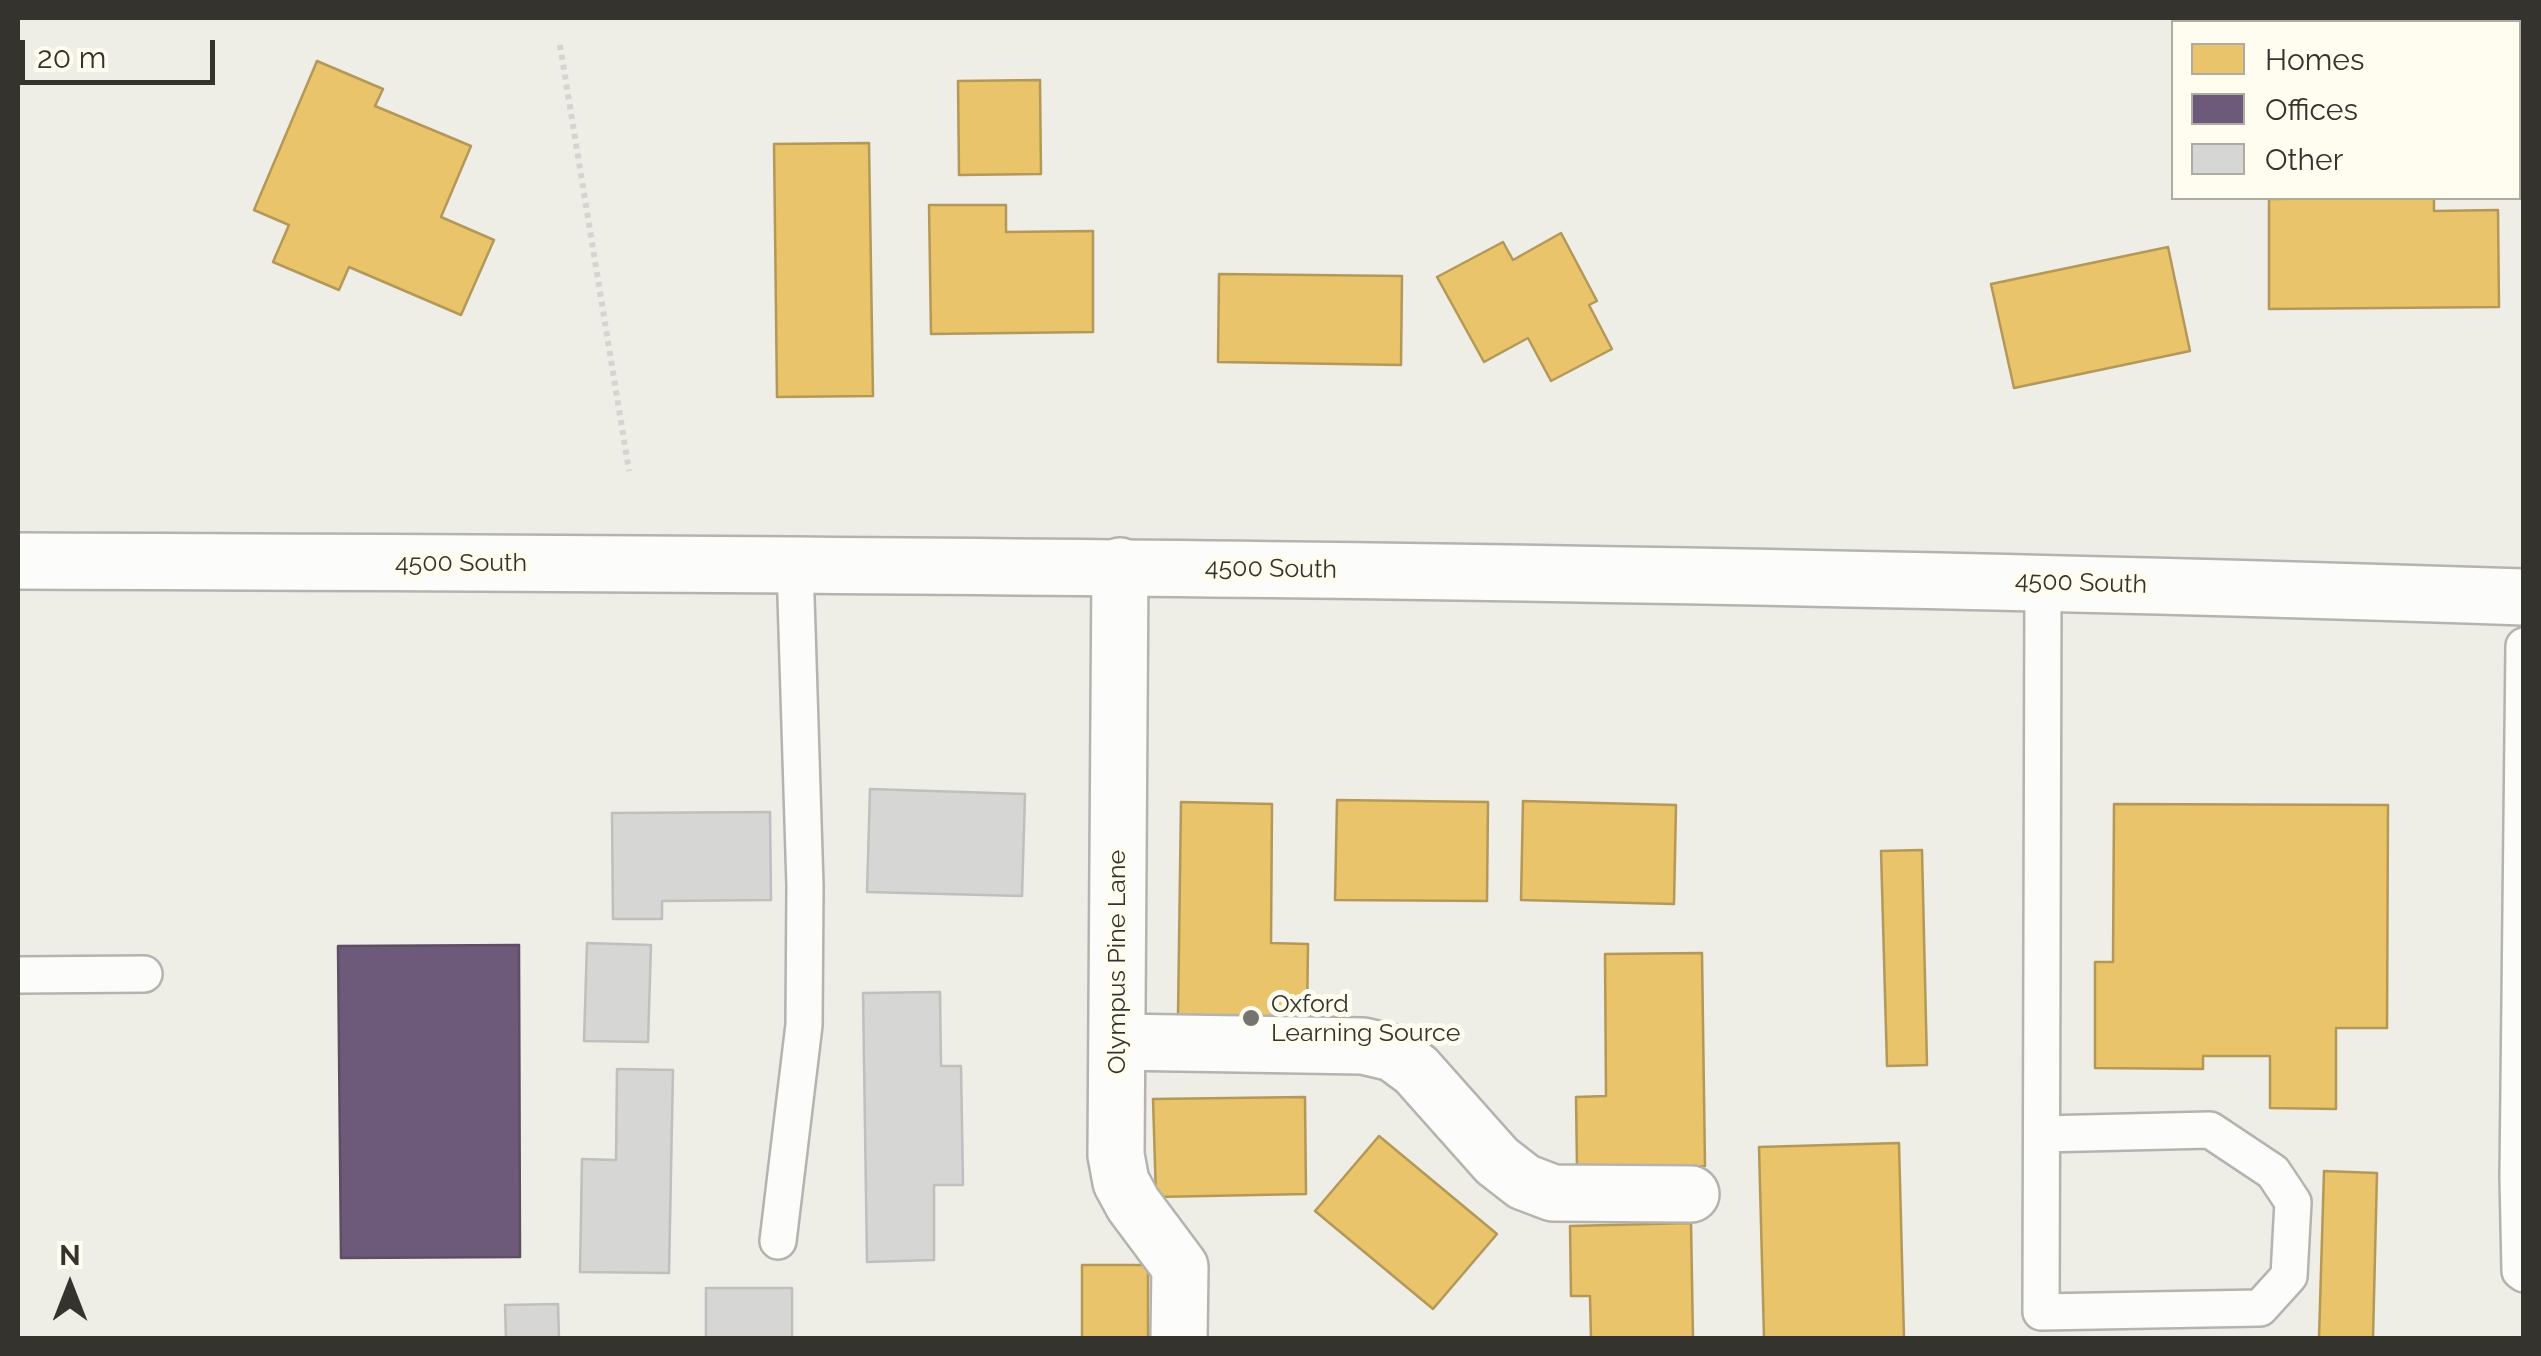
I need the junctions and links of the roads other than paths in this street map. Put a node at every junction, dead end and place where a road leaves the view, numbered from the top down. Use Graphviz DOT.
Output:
graph roads {
  1 [pos="18,560"];
  2 [pos="795,565"];
  3 [pos="1120,566"];
  4 [pos="2043,582"];
  5 [pos="2524,597"];
  6 [pos="2524,646"];
  7 [pos="144,974"];
  8 [pos="18,975"];
  9 [pos="1117,1042"];
  10 [pos="2042,1134"];
  11 [pos="1691,1194"];
  12 [pos="778,1241"];
  13 [pos="2524,1274"];
  14 [pos="1179,1338"];
  1 -- 2 [label="main road, 4500 South"];
  2 -- 3 [label="main road, 4500 South"];
  2 -- 12 [label="lane"];
  3 -- 4 [label="main road, 4500 South"];
  3 -- 9 [label="main road, Olympus Pine Lane"];
  4 -- 5 [label="main road, 4500 South"];
  4 -- 10 [label="lane"];
  6 -- 13 [label="lane"];
  7 -- 8 [label="lane"];
  9 -- 11 [label="main road"];
  9 -- 14 [label="main road, Olympus Pine Lane"];
  10 -- 10 [label="lane"];
}
